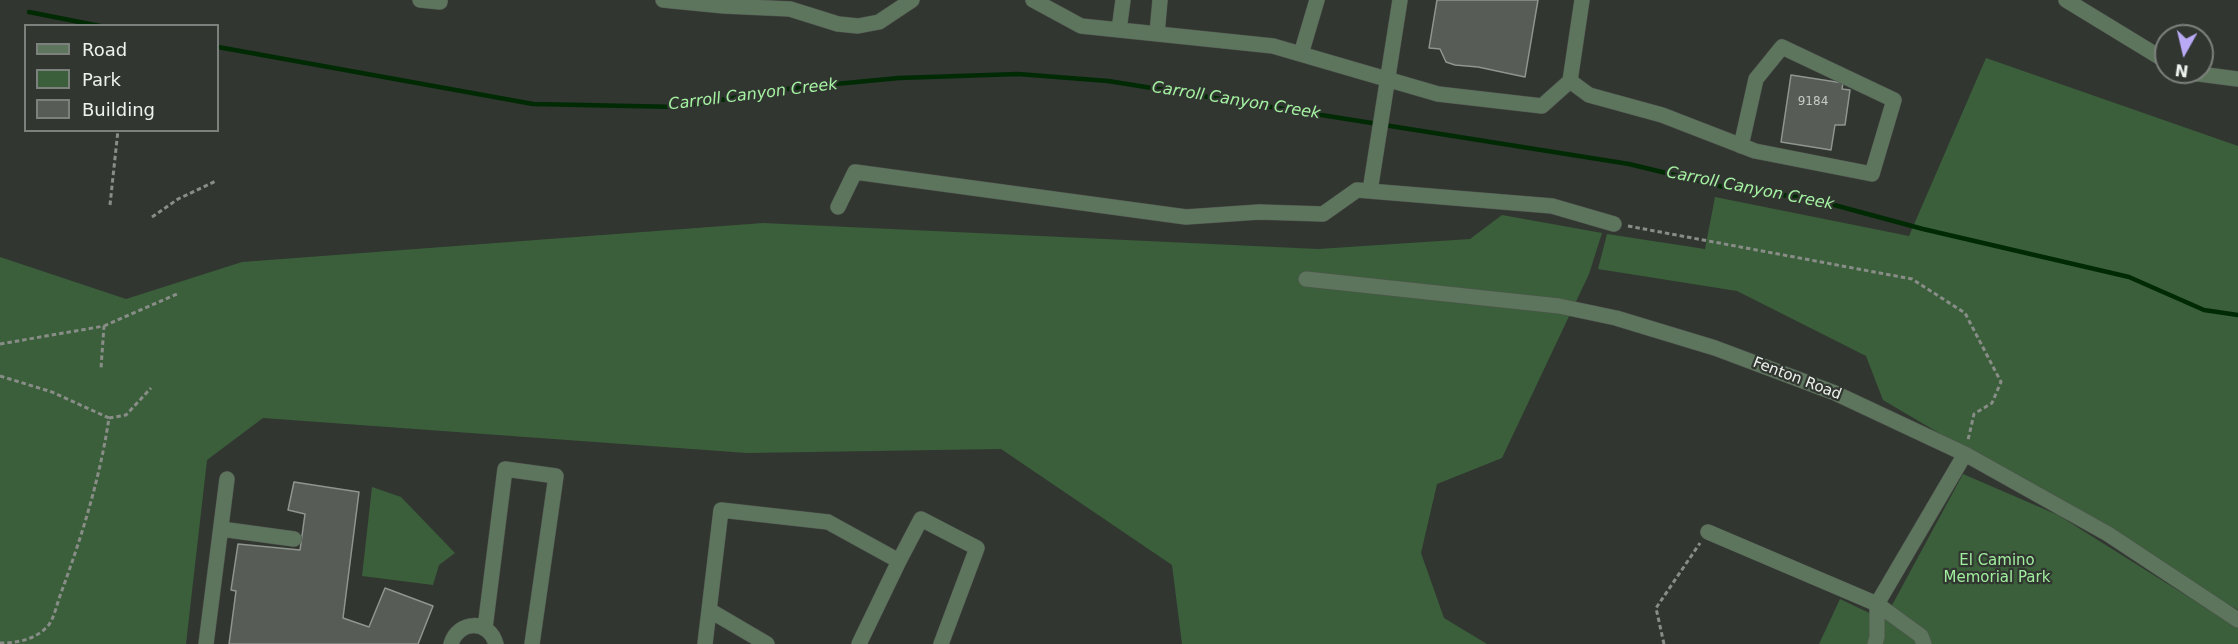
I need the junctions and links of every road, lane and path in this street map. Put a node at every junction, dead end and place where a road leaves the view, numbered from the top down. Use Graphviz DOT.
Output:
graph roads {
  1 [pos="420,0"];
  2 [pos="440,0"];
  3 [pos="663,0"];
  4 [pos="912,0"];
  5 [pos="1034,0"];
  6 [pos="1123,0"];
  7 [pos="1160,0"];
  8 [pos="1317,0"];
  9 [pos="1400,0"];
  10 [pos="1582,0"];
  11 [pos="2066,0"];
  12 [pos="802,6"];
  13 [pos="1119,30"];
  14 [pos="1157,34"];
  15 [pos="1301,54"];
  16 [pos="2154,54"];
  17 [pos="2214,76"];
  18 [pos="1387,79"];
  19 [pos="2238,80"];
  20 [pos="1570,81"];
  21 [pos="118,132"];
  22 [pos="1741,146"];
  23 [pos="216,181"];
  24 [pos="1370,191"];
  25 [pos="110,205"];
  26 [pos="838,207"];
  27 [pos="152,217"];
  28 [pos="1614,224"];
  29 [pos="1306,279"];
  30 [pos="177,294"];
  31 [pos="104,326"];
  32 [pos="0,344"];
  33 [pos="101,368"];
  34 [pos="0,376"];
  35 [pos="151,388"];
  36 [pos="109,418"];
  37 [pos="1965,454"];
  38 [pos="227,479"];
  39 [pos="221,529"];
  40 [pos="1708,532"];
  41 [pos="294,539"];
  42 [pos="900,561"];
  43 [pos="1877,604"];
  44 [pos="709,610"];
  45 [pos="2238,620"];
  46 [pos="485,628"];
  47 [pos="0,642"];
  48 [pos="206,644"];
  49 [pos="451,644"];
  50 [pos="496,644"];
  51 [pos="532,644"];
  52 [pos="705,644"];
  53 [pos="767,644"];
  54 [pos="859,644"];
  55 [pos="941,644"];
  56 [pos="1664,644"];
  57 [pos="1875,644"];
  58 [pos="1924,644"];
  1 -- 2 [label="street"];
  3 -- 12 [label="street"];
  4 -- 12 [label="street"];
  5 -- 13 [label="street"];
  6 -- 13 [label="street"];
  7 -- 14 [label="street"];
  8 -- 15 [label="street"];
  9 -- 18 [label="street"];
  10 -- 20 [label="street"];
  11 -- 16 [label="street"];
  13 -- 14 [label="street"];
  14 -- 15 [label="street"];
  15 -- 18 [label="street"];
  17 -- 19 [label="street"];
  18 -- 20 [label="street"];
  18 -- 24 [label="street"];
  20 -- 22 [label="street"];
  21 -- 25 [label="path"];
  22 -- 22 [label="street"];
  23 -- 27 [label="path"];
  24 -- 26 [label="street"];
  24 -- 28 [label="street"];
  28 -- 37 [label="path"];
  29 -- 37 [label="street, Fenton Road"];
  30 -- 31 [label="path"];
  31 -- 32 [label="path"];
  31 -- 33 [label="path"];
  34 -- 36 [label="path"];
  35 -- 36 [label="path"];
  36 -- 47 [label="path"];
  37 -- 43 [label="street"];
  37 -- 45 [label="street, Fenton Road"];
  38 -- 39 [label="street"];
  39 -- 41 [label="street"];
  39 -- 48 [label="street"];
  40 -- 43 [label="street"];
  40 -- 56 [label="path"];
  42 -- 44 [label="street"];
  42 -- 54 [label="street"];
  42 -- 55 [label="street"];
  43 -- 57 [label="street"];
  43 -- 58 [label="street"];
  44 -- 52 [label="street"];
  44 -- 53 [label="street"];
  46 -- 49 [label="street"];
  46 -- 50 [label="street"];
  46 -- 51 [label="street"];
}
